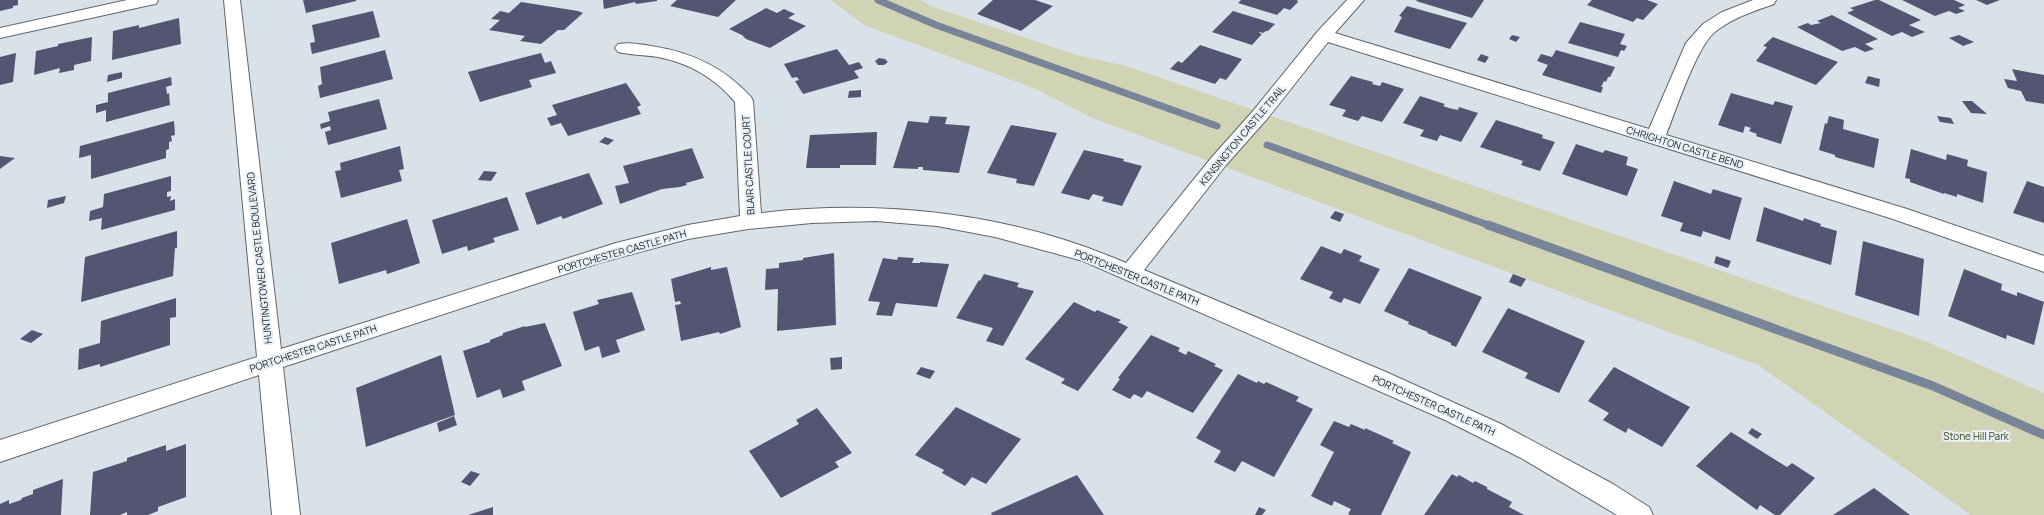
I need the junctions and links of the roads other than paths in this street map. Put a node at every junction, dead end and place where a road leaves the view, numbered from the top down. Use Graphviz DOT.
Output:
graph roads {
  1 [pos="150,0"];
  2 [pos="232,0"];
  3 [pos="1356,0"];
  4 [pos="1768,0"];
  5 [pos="0,33"];
  6 [pos="1324,36"];
  7 [pos="624,48"];
  8 [pos="1655,138"];
  9 [pos="751,222"];
  10 [pos="2044,264"];
  11 [pos="1130,273"];
  12 [pos="270,361"];
  13 [pos="0,451"];
  14 [pos="286,515"];
  15 [pos="1639,515"];
  1 -- 5 [label="street"];
  2 -- 12 [label="street, HUNTINGTOWER CASTLE BOULEVARD"];
  3 -- 6 [label="street, KENSINGTON CASTLE TRAIL"];
  4 -- 8 [label="street"];
  6 -- 8 [label="street, CHRIGHTON CASTLE BEND"];
  6 -- 11 [label="street, KENSINGTON CASTLE TRAIL"];
  7 -- 9 [label="street, BLAIR CASTLE COURT"];
  8 -- 10 [label="street, CHRIGHTON CASTLE BEND"];
  9 -- 11 [label="street, PORTCHESTER CASTLE PATH"];
  9 -- 12 [label="street, PORTCHESTER CASTLE PATH"];
  11 -- 15 [label="street, PORTCHESTER CASTLE PATH"];
  12 -- 13 [label="street, PORTCHESTER CASTLE PATH"];
  12 -- 14 [label="street, HUNTINGTOWER CASTLE BOULEVARD"];
}
